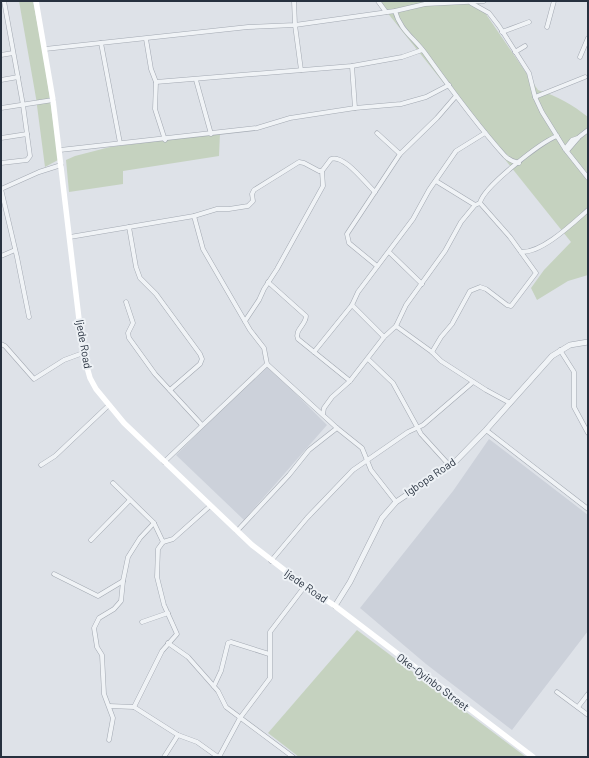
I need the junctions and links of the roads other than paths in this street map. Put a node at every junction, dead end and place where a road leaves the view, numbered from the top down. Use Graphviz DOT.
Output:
graph roads {
  1 [pos="4,1"];
  2 [pos="36,1"];
  3 [pos="294,1"];
  4 [pos="378,1"];
  5 [pos="484,1"];
  6 [pos="554,1"];
  7 [pos="425,2"];
  8 [pos="460,2"];
  9 [pos="471,3"];
  10 [pos="395,11"];
  11 [pos="386,12"];
  12 [pos="529,22"];
  13 [pos="295,25"];
  14 [pos="547,26"];
  15 [pos="502,32"];
  16 [pos="146,38"];
  17 [pos="588,38"];
  18 [pos="101,43"];
  19 [pos="525,46"];
  20 [pos="45,49"];
  21 [pos="422,50"];
  22 [pos="515,52"];
  23 [pos="13,53"];
  24 [pos="1,55"];
  25 [pos="580,57"];
  26 [pos="352,66"];
  27 [pos="301,70"];
  28 [pos="18,77"];
  29 [pos="585,77"];
  30 [pos="1,80"];
  31 [pos="196,80"];
  32 [pos="156,82"];
  33 [pos="449,85"];
  34 [pos="456,96"];
  35 [pos="536,97"];
  36 [pos="53,100"];
  37 [pos="23,105"];
  38 [pos="1,108"];
  39 [pos="355,108"];
  40 [pos="588,130"];
  41 [pos="376,133"];
  42 [pos="486,133"];
  43 [pos="26,134"];
  44 [pos="211,134"];
  45 [pos="557,136"];
  46 [pos="1,138"];
  47 [pos="579,138"];
  48 [pos="165,140"];
  49 [pos="572,140"];
  50 [pos="560,141"];
  51 [pos="120,144"];
  52 [pos="60,150"];
  53 [pos="566,150"];
  54 [pos="400,154"];
  55 [pos="1,163"];
  56 [pos="519,163"];
  57 [pos="61,165"];
  58 [pos="322,171"];
  59 [pos="587,177"];
  60 [pos="436,181"];
  61 [pos="1,189"];
  62 [pos="375,192"];
  63 [pos="477,204"];
  64 [pos="588,210"];
  65 [pos="194,216"];
  66 [pos="129,226"];
  67 [pos="70,237"];
  68 [pos="15,250"];
  69 [pos="389,252"];
  70 [pos="521,252"];
  71 [pos="1,256"];
  72 [pos="377,266"];
  73 [pos="268,282"];
  74 [pos="422,284"];
  75 [pos="126,302"];
  76 [pos="352,304"];
  77 [pos="29,317"];
  78 [pos="245,321"];
  79 [pos="396,326"];
  80 [pos="384,337"];
  81 [pos="588,342"];
  82 [pos="1,344"];
  83 [pos="560,350"];
  84 [pos="314,352"];
  85 [pos="432,352"];
  86 [pos="83,353"];
  87 [pos="368,359"];
  88 [pos="267,364"];
  89 [pos="350,382"];
  90 [pos="473,382"];
  91 [pos="170,390"];
  92 [pos="510,403"];
  93 [pos="108,405"];
  94 [pos="324,408"];
  95 [pos="319,410"];
  96 [pos="323,414"];
  97 [pos="202,425"];
  98 [pos="336,428"];
  99 [pos="418,428"];
  100 [pos="486,430"];
  101 [pos="588,433"];
  102 [pos="164,462"];
  103 [pos="366,462"];
  104 [pos="41,465"];
  105 [pos="450,466"];
  106 [pos="113,483"];
  107 [pos="130,500"];
  108 [pos="396,502"];
  109 [pos="210,506"];
  110 [pos="588,509"];
  111 [pos="154,524"];
  112 [pos="237,531"];
  113 [pos="91,540"];
  114 [pos="164,542"];
  115 [pos="270,561"];
  116 [pos="54,574"];
  117 [pos="122,582"];
  118 [pos="305,586"];
  119 [pos="335,606"];
  120 [pos="168,613"];
  121 [pos="142,622"];
  122 [pos="168,643"];
  123 [pos="269,654"];
  124 [pos="214,686"];
  125 [pos="557,692"];
  126 [pos="588,694"];
  127 [pos="109,706"];
  128 [pos="134,707"];
  129 [pos="578,707"];
  130 [pos="588,715"];
  131 [pos="240,718"];
  132 [pos="178,735"];
  133 [pos="109,740"];
  134 [pos="164,757"];
  135 [pos="219,757"];
  136 [pos="293,757"];
  137 [pos="533,757"];
  1 -- 23 [label="street"];
  2 -- 20 [label="main road, Ijede Road"];
  3 -- 13 [label="street"];
  4 -- 11 [label="street"];
  5 -- 9 [label="street"];
  6 -- 14 [label="street"];
  7 -- 8 [label="street"];
  7 -- 10 [label="street"];
  8 -- 9 [label="street"];
  9 -- 15 [label="street"];
  10 -- 11 [label="street"];
  10 -- 21 [label="street"];
  11 -- 13 [label="street"];
  12 -- 15 [label="street"];
  13 -- 16 [label="street"];
  13 -- 27 [label="street"];
  15 -- 22 [label="street"];
  16 -- 18 [label="street"];
  16 -- 32 [label="street"];
  17 -- 25 [label="street"];
  18 -- 20 [label="street"];
  18 -- 51 [label="street"];
  19 -- 22 [label="street"];
  20 -- 36 [label="main road, Ijede Road"];
  21 -- 26 [label="street"];
  21 -- 33 [label="street"];
  22 -- 35 [label="street"];
  23 -- 24 [label="street"];
  23 -- 28 [label="street"];
  26 -- 27 [label="street"];
  26 -- 39 [label="street"];
  27 -- 31 [label="street"];
  28 -- 30 [label="street"];
  28 -- 37 [label="street"];
  29 -- 35 [label="street"];
  31 -- 32 [label="street"];
  31 -- 44 [label="street"];
  32 -- 48 [label="street"];
  33 -- 34 [label="street"];
  33 -- 39 [label="street"];
  34 -- 42 [label="street"];
  34 -- 54 [label="street"];
  35 -- 45 [label="street"];
  36 -- 37 [label="street"];
  36 -- 52 [label="main road, Ijede Road"];
  37 -- 38 [label="street"];
  37 -- 43 [label="street"];
  39 -- 44 [label="street"];
  40 -- 47 [label="street"];
  41 -- 54 [label="street"];
  42 -- 56 [label="street"];
  42 -- 60 [label="street"];
  43 -- 46 [label="street"];
  43 -- 55 [label="street"];
  44 -- 48 [label="street"];
  45 -- 50 [label="street"];
  45 -- 56 [label="street"];
  47 -- 49 [label="street"];
  47 -- 53 [label="street"];
  48 -- 51 [label="street"];
  49 -- 50 [label="street"];
  49 -- 53 [label="street"];
  50 -- 53 [label="street"];
  51 -- 52 [label="street"];
  52 -- 57 [label="main road, Ijede Road"];
  53 -- 59 [label="street"];
  54 -- 62 [label="street"];
  56 -- 63 [label="street"];
  57 -- 61 [label="street"];
  57 -- 67 [label="main road, Ijede Road"];
  58 -- 62 [label="street"];
  58 -- 65 [label="street"];
  58 -- 73 [label="street"];
  60 -- 63 [label="street"];
  60 -- 69 [label="street"];
  61 -- 68 [label="street"];
  62 -- 72 [label="street"];
  63 -- 70 [label="street"];
  63 -- 74 [label="street"];
  64 -- 70 [label="street"];
  65 -- 66 [label="street"];
  65 -- 78 [label="street"];
  66 -- 67 [label="street"];
  66 -- 91 [label="street"];
  67 -- 86 [label="main road, Ijede Road"];
  68 -- 71 [label="street"];
  68 -- 77 [label="street"];
  69 -- 72 [label="street"];
  69 -- 74 [label="street"];
  70 -- 85 [label="street"];
  72 -- 76 [label="street"];
  73 -- 78 [label="street"];
  73 -- 84 [label="street"];
  74 -- 79 [label="street"];
  75 -- 91 [label="street"];
  76 -- 80 [label="street"];
  76 -- 84 [label="street"];
  78 -- 88 [label="street"];
  79 -- 80 [label="street"];
  79 -- 85 [label="street"];
  80 -- 87 [label="street"];
  81 -- 83 [label="street, Igbopa Road"];
  82 -- 86 [label="street"];
  83 -- 92 [label="street, Igbopa Road"];
  83 -- 101 [label="street"];
  84 -- 89 [label="street"];
  85 -- 90 [label="street"];
  86 -- 93 [label="main road, Ijede Road"];
  87 -- 89 [label="street"];
  87 -- 99 [label="street"];
  88 -- 95 [label="street"];
  88 -- 97 [label="street"];
  89 -- 94 [label="street"];
  90 -- 92 [label="street"];
  90 -- 99 [label="street"];
  91 -- 97 [label="street"];
  92 -- 100 [label="street, Igbopa Road"];
  93 -- 102 [label="main road, Ijede Road"];
  93 -- 104 [label="street"];
  94 -- 95 [label="street"];
  94 -- 96 [label="street"];
  95 -- 96 [label="street"];
  96 -- 98 [label="street"];
  97 -- 102 [label="street"];
  98 -- 103 [label="street"];
  98 -- 112 [label="street"];
  99 -- 103 [label="street"];
  99 -- 105 [label="street"];
  100 -- 105 [label="street, Igbopa Road"];
  100 -- 110 [label="street"];
  102 -- 109 [label="main road, Ijede Road"];
  103 -- 108 [label="street"];
  103 -- 115 [label="street"];
  105 -- 108 [label="street, Igbopa Road"];
  106 -- 107 [label="street"];
  107 -- 111 [label="street"];
  107 -- 113 [label="street"];
  108 -- 119 [label="street, Igbopa Road"];
  109 -- 112 [label="main road, Ijede Road"];
  109 -- 114 [label="street"];
  111 -- 114 [label="street"];
  111 -- 117 [label="street"];
  112 -- 115 [label="main road, Ijede Road"];
  114 -- 120 [label="street"];
  115 -- 118 [label="main road, Ijede Road"];
  116 -- 117 [label="street"];
  117 -- 127 [label="street"];
  118 -- 119 [label="main road, Ijede Road"];
  118 -- 123 [label="street"];
  119 -- 137 [label="main road, Oke-Oyinbo Street"];
  120 -- 121 [label="street"];
  120 -- 122 [label="street"];
  122 -- 124 [label="street"];
  122 -- 128 [label="street"];
  123 -- 124 [label="street"];
  123 -- 131 [label="street"];
  124 -- 131 [label="street"];
  125 -- 129 [label="street"];
  126 -- 129 [label="street"];
  127 -- 128 [label="street"];
  127 -- 133 [label="street"];
  128 -- 132 [label="street"];
  129 -- 130 [label="street"];
  131 -- 135 [label="street"];
  131 -- 136 [label="street"];
  132 -- 134 [label="street"];
  132 -- 135 [label="street"];
}
